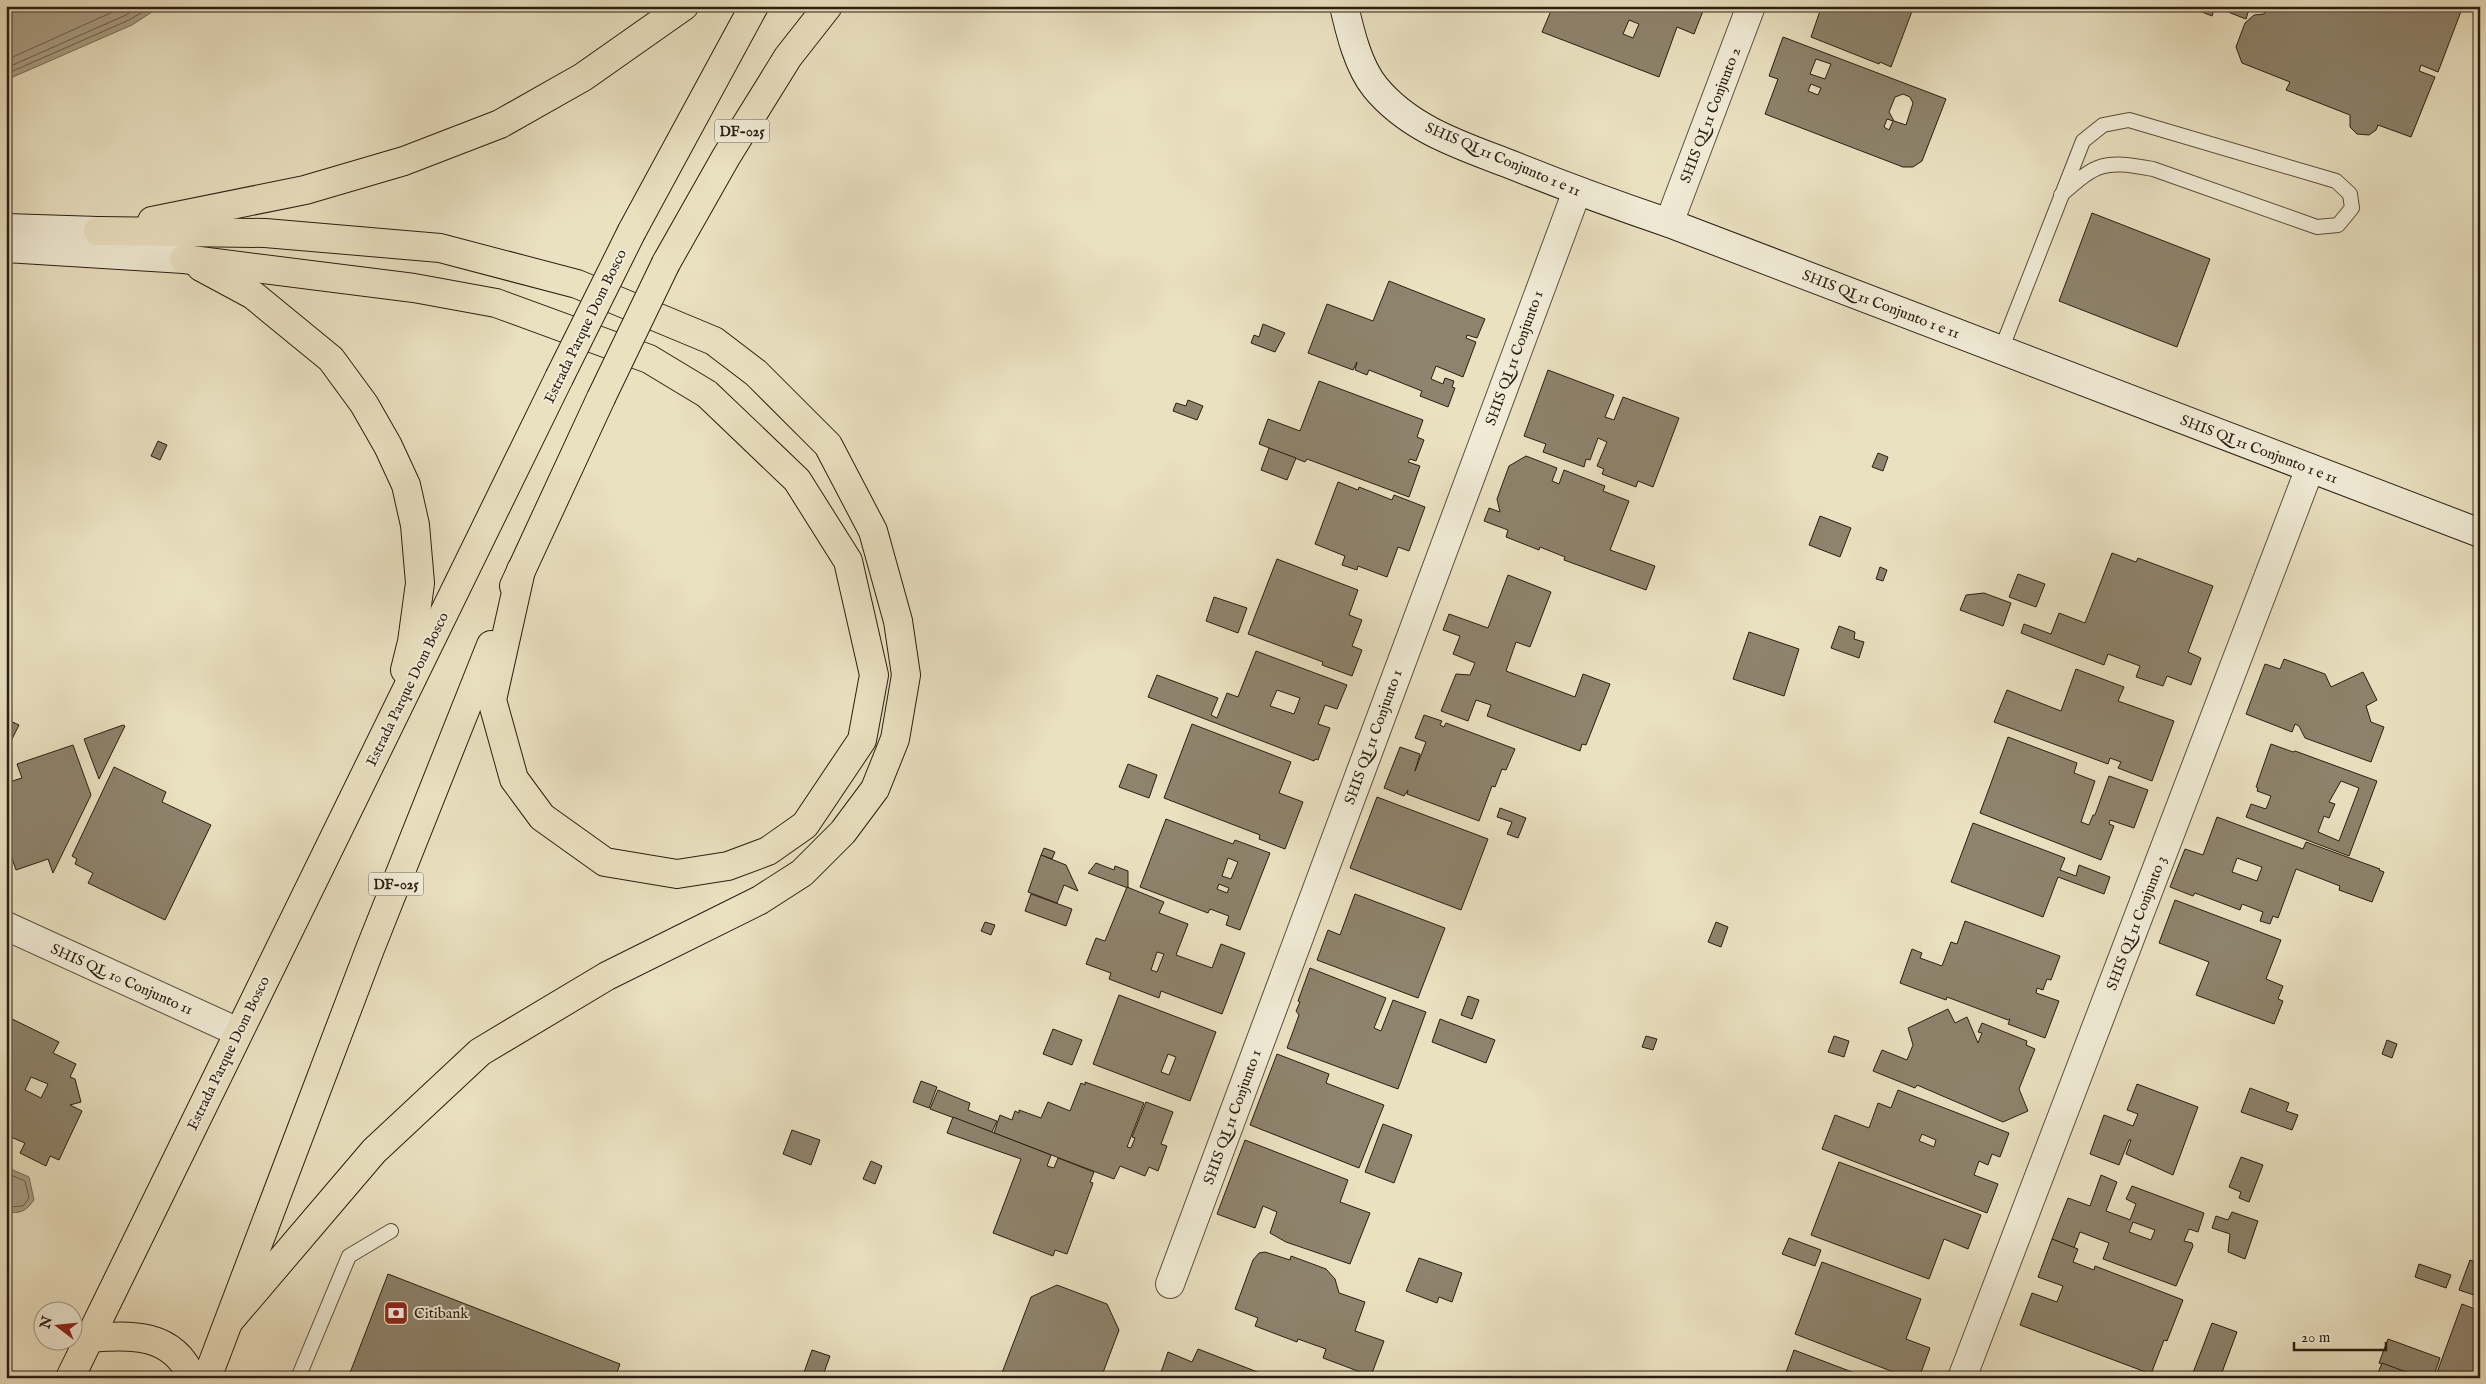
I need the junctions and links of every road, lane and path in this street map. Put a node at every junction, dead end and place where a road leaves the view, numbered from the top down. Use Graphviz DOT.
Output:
graph roads {
  1 [pos="684,6"];
  2 [pos="754,6"];
  3 [pos="828,6"];
  4 [pos="1344,6"];
  5 [pos="1751,6"];
  6 [pos="1577,191"];
  7 [pos="2061,195"];
  8 [pos="1669,223"];
  9 [pos="6,228"];
  10 [pos="98,231"];
  11 [pos="6,248"];
  12 [pos="184,259"];
  13 [pos="2001,350"];
  14 [pos="2310,468"];
  15 [pos="2480,533"];
  16 [pos="521,570"];
  17 [pos="392,720"];
  18 [pos="6,926"];
  19 [pos="238,1032"];
  20 [pos="392,1231"];
  21 [pos="1170,1284"];
  22 [pos="230,1320"];
  23 [pos="89,1338"];
  24 [pos="70,1378"];
  25 [pos="192,1378"];
  26 [pos="207,1378"];
  27 [pos="298,1378"];
  28 [pos="1962,1378"];
  1 -- 10 [label="main road"];
  2 -- 17 [label="main road, Estrada Parque Dom Bosco / DF-025, bridge"];
  3 -- 16 [label="main road, DF-025, bridge"];
  4 -- 6 [label="street, SHIS QI 11 Conjunto 1 e 11"];
  5 -- 8 [label="street, SHIS QI 11 Conjunto 2"];
  6 -- 8 [label="street, SHIS QI 11 Conjunto 1 e 11"];
  6 -- 21 [label="street, SHIS QI 11 Conjunto 1"];
  7 -- 7 [label="lane"];
  7 -- 13 [label="lane"];
  8 -- 13 [label="street, SHIS QI 11 Conjunto 1 e 11"];
  9 -- 10 [label="street"];
  10 -- 22 [label="main road"];
  11 -- 12 [label="street"];
  12 -- 16 [label="main road"];
  12 -- 17 [label="main road"];
  13 -- 14 [label="street, SHIS QI 11 Conjunto 1 e 11"];
  14 -- 15 [label="street, SHIS QI 11 Conjunto 1 e 11"];
  14 -- 28 [label="street, SHIS QI 11 Conjunto 3"];
  16 -- 22 [label="main road, DF-025"];
  17 -- 19 [label="main road, Estrada Parque Dom Bosco / DF-025"];
  18 -- 19 [label="street, SHIS QL 10 Conjunto 11"];
  19 -- 23 [label="main road, Estrada Parque Dom Bosco / DF-025"];
  20 -- 27 [label="lane"];
  22 -- 26 [label="main road, DF-025"];
  23 -- 24 [label="main road, Estrada Parque Dom Bosco / DF-025"];
  23 -- 25 [label="main road"];
}
